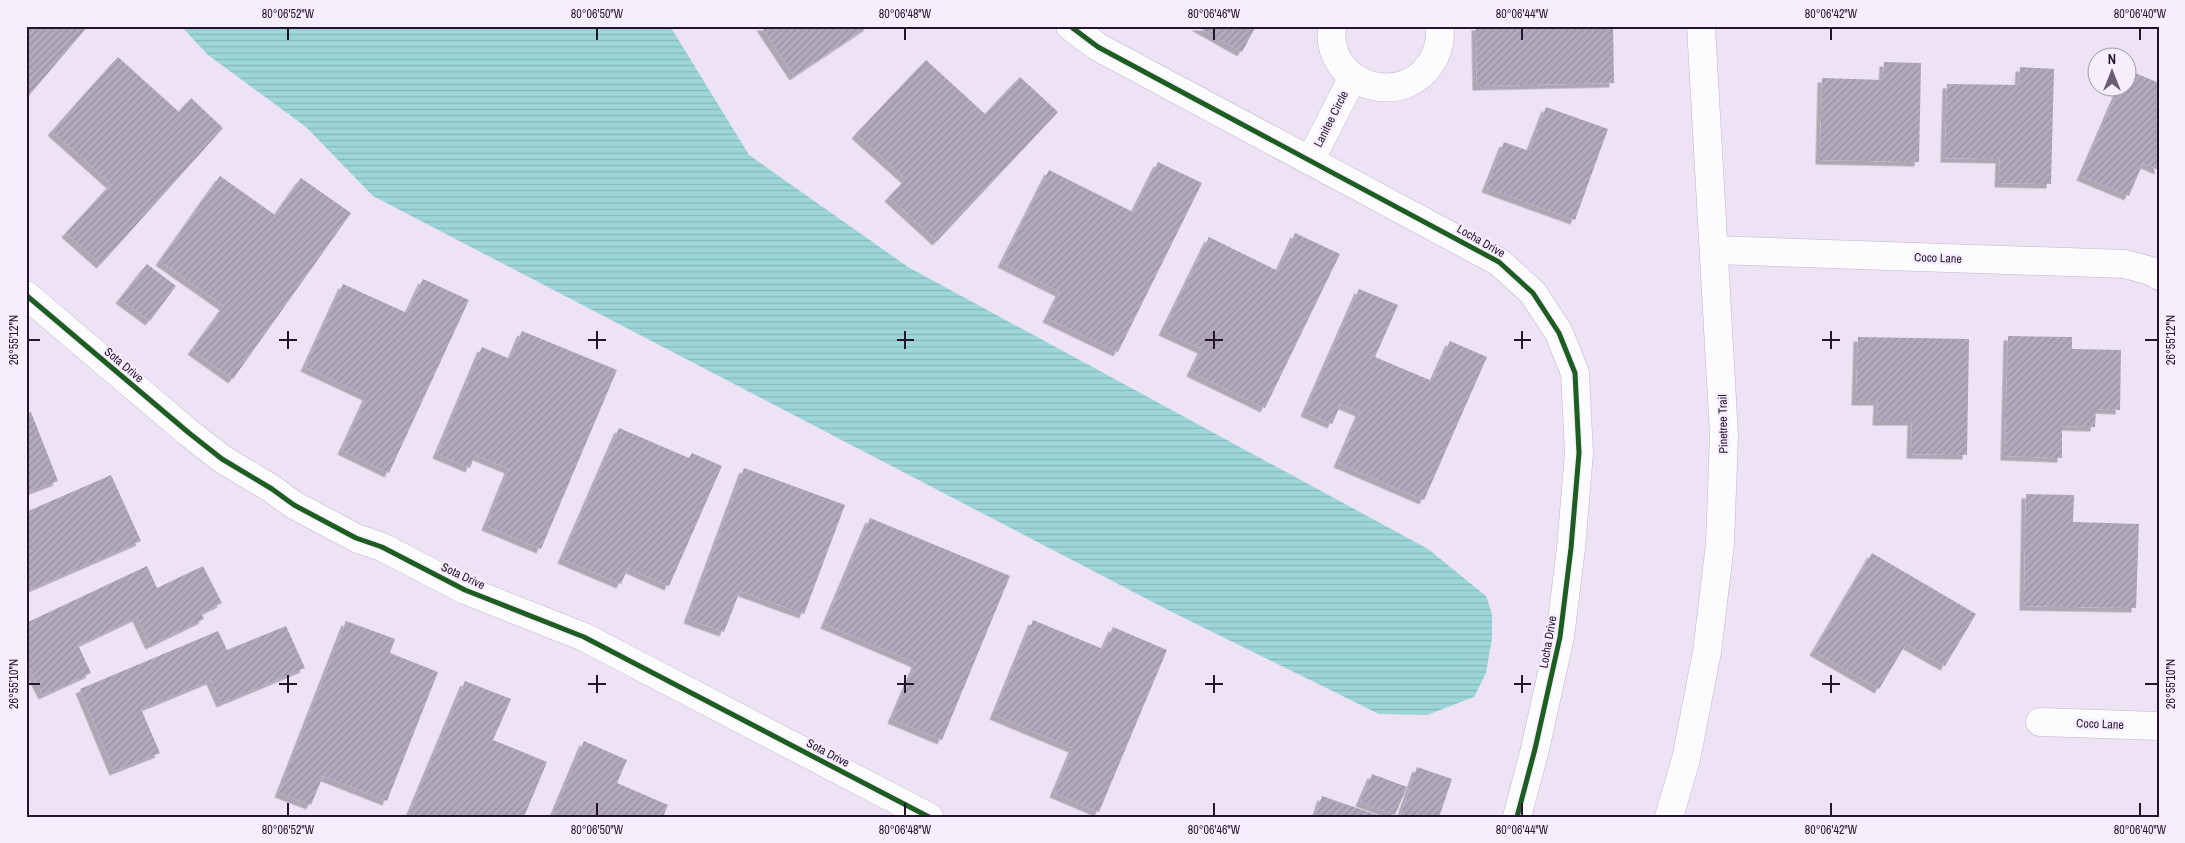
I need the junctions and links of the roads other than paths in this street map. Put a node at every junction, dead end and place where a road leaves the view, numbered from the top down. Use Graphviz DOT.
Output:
graph roads {
  1 [pos="1070,26"];
  2 [pos="1332,26"];
  3 [pos="1439,26"];
  4 [pos="1701,26"];
  5 [pos="1353,77"];
  6 [pos="1310,162"];
  7 [pos="1715,250"];
  8 [pos="2159,276"];
  9 [pos="26,295"];
  10 [pos="2040,722"];
  11 [pos="2159,726"];
  12 [pos="929,817"];
  13 [pos="1517,817"];
  14 [pos="1669,817"];
  1 -- 6 [label="street, Locha Drive"];
  2 -- 5 [label="street"];
  3 -- 5 [label="street"];
  4 -- 7 [label="street, Pinetree Trail"];
  5 -- 6 [label="street, Lanitee Circle"];
  6 -- 13 [label="street, Locha Drive"];
  7 -- 8 [label="street, Coco Lane"];
  7 -- 14 [label="street, Pinetree Trail"];
  9 -- 12 [label="street, Sota Drive"];
  10 -- 11 [label="street, Coco Lane"];
}
